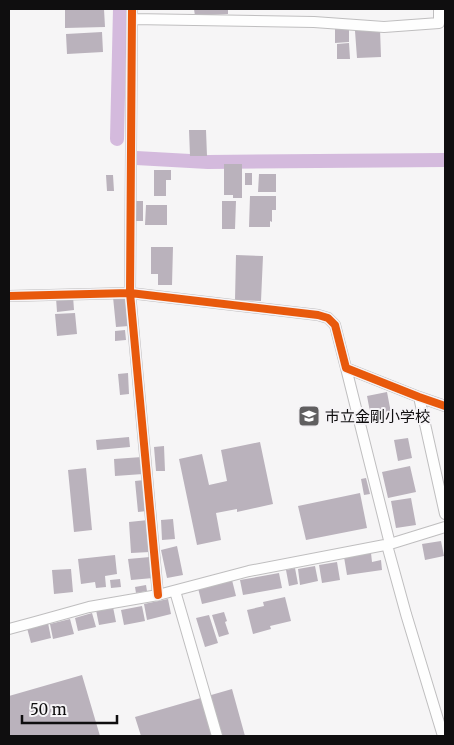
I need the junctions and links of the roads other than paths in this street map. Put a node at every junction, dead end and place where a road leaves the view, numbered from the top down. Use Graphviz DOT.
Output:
graph roads {
  1 [pos="439,9"];
  2 [pos="132,14"];
  3 [pos="130,292"];
  4 [pos="9,296"];
  5 [pos="346,368"];
  6 [pos="419,397"];
  7 [pos="445,406"];
  8 [pos="445,514"];
  9 [pos="445,527"];
  10 [pos="388,544"];
  11 [pos="174,591"];
  12 [pos="158,595"];
  13 [pos="9,628"];
  14 [pos="217,736"];
  15 [pos="443,736"];
  1 -- 2 [label="street"];
  2 -- 3 [label="street"];
  3 -- 4 [label="street"];
  3 -- 5 [label="street"];
  3 -- 12 [label="street"];
  5 -- 6 [label="street"];
  5 -- 10 [label="street"];
  6 -- 7 [label="street"];
  6 -- 8 [label="street"];
  9 -- 10 [label="street"];
  10 -- 11 [label="street"];
  10 -- 15 [label="street"];
  11 -- 12 [label="street"];
  11 -- 14 [label="street"];
  12 -- 13 [label="street"];
}
